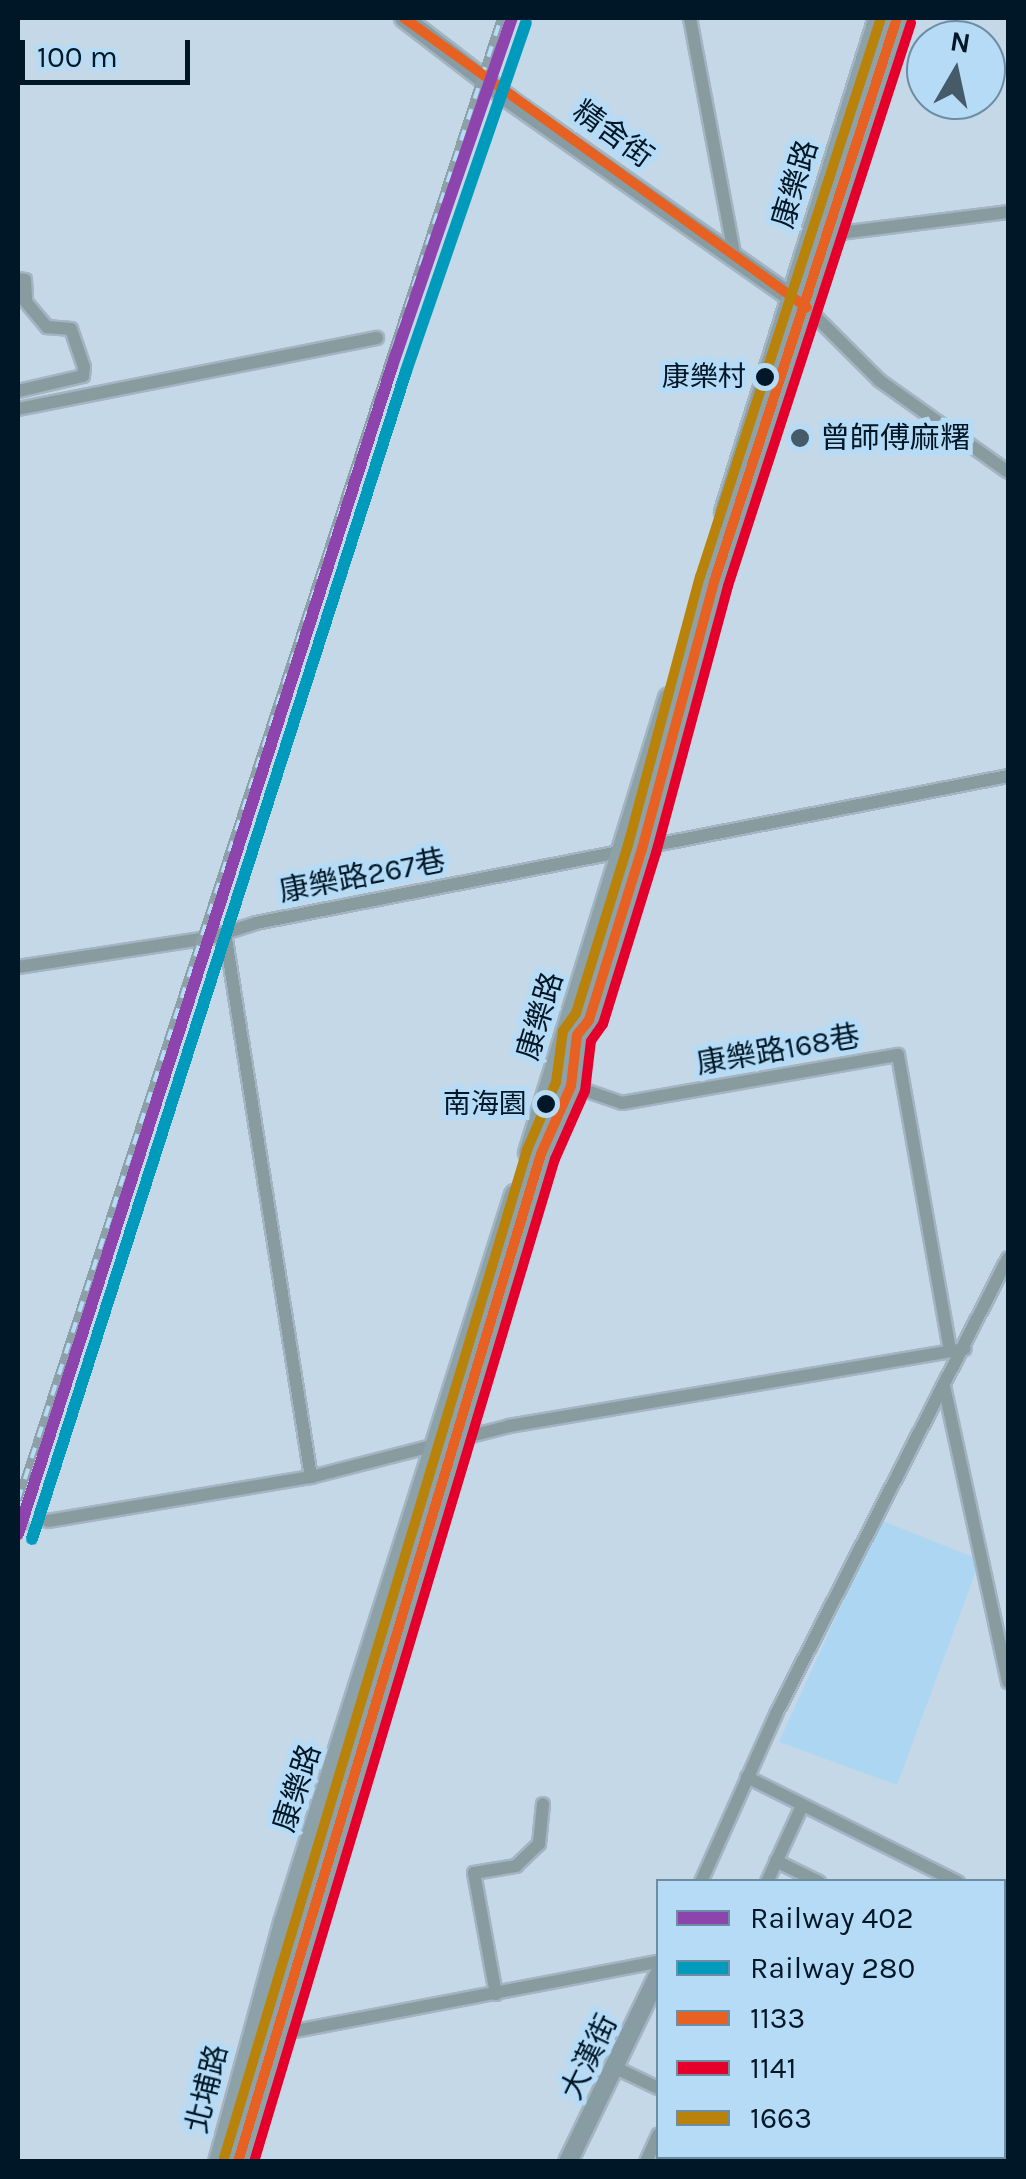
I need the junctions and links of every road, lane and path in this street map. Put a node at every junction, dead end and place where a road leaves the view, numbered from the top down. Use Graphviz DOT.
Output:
graph roads {
  1 [pos="404,18"];
  2 [pos="690,18"];
  3 [pos="879,18"];
  4 [pos="896,18"];
  5 [pos="1008,212"];
  6 [pos="820,234"];
  7 [pos="734,254"];
  8 [pos="18,279"];
  9 [pos="798,302"];
  10 [pos="377,338"];
  11 [pos="18,390"];
  12 [pos="18,409"];
  13 [pos="1008,472"];
  14 [pos="1008,776"];
  15 [pos="632,850"];
  16 [pos="224,933"];
  17 [pos="18,967"];
  18 [pos="562,1082"];
  19 [pos="1008,1258"];
  20 [pos="957,1349"];
  21 [pos="944,1386"];
  22 [pos="460,1437"];
  23 [pos="434,1448"];
  24 [pos="311,1477"];
  25 [pos="48,1521"];
  26 [pos="1008,1682"];
  27 [pos="748,1777"];
  28 [pos="343,1779"];
  29 [pos="543,1804"];
  30 [pos="802,1806"];
  31 [pos="776,1862"];
  32 [pos="702,1879"];
  33 [pos="768,1879"];
  34 [pos="813,1879"];
  35 [pos="952,1879"];
  36 [pos="656,1962"];
  37 [pos="656,1980"];
  38 [pos="496,1994"];
  39 [pos="262,2033"];
  40 [pos="614,2067"];
  41 [pos="656,2087"];
  42 [pos="220,2162"];
  43 [pos="238,2162"];
  44 [pos="568,2162"];
  1 -- 7 [label="street, 精舍街"];
  2 -- 7 [label="street"];
  3 -- 6 [label="main road, 康樂路"];
  4 -- 6 [label="main road, 康樂路"];
  5 -- 6 [label="street"];
  6 -- 9 [label="main road, 康樂路"];
  7 -- 9 [label="street, 精舍街"];
  8 -- 11 [label="street"];
  9 -- 13 [label="street"];
  9 -- 15 [label="main road, 康樂路"];
  10 -- 12 [label="street"];
  14 -- 15 [label="street, 康樂路267巷"];
  15 -- 16 [label="street, 康樂路267巷"];
  15 -- 18 [label="main road, 康樂路"];
  16 -- 17 [label="street, 康樂路267巷"];
  16 -- 24 [label="street"];
  18 -- 20 [label="street, 康樂路168巷"];
  18 -- 22 [label="main road, 康樂路"];
  18 -- 23 [label="main road, 康樂路"];
  19 -- 20 [label="street"];
  20 -- 21 [label="street"];
  20 -- 22 [label="street"];
  21 -- 26 [label="street"];
  21 -- 27 [label="street"];
  22 -- 23 [label="street"];
  22 -- 28 [label="main road, 康樂路"];
  23 -- 24 [label="street"];
  23 -- 28 [label="main road, 康樂路"];
  24 -- 25 [label="street"];
  27 -- 30 [label="street"];
  27 -- 32 [label="street"];
  28 -- 39 [label="main road, 康樂路"];
  29 -- 38 [label="street"];
  30 -- 31 [label="street"];
  30 -- 35 [label="street"];
  31 -- 33 [label="street"];
  31 -- 34 [label="street"];
  36 -- 38 [label="street"];
  37 -- 40 [label="street, 大漢街"];
  38 -- 39 [label="street"];
  39 -- 42 [label="main road, 北埔路"];
  39 -- 43 [label="main road, 北埔路"];
  40 -- 41 [label="street"];
  40 -- 44 [label="street, 大漢街"];
}
